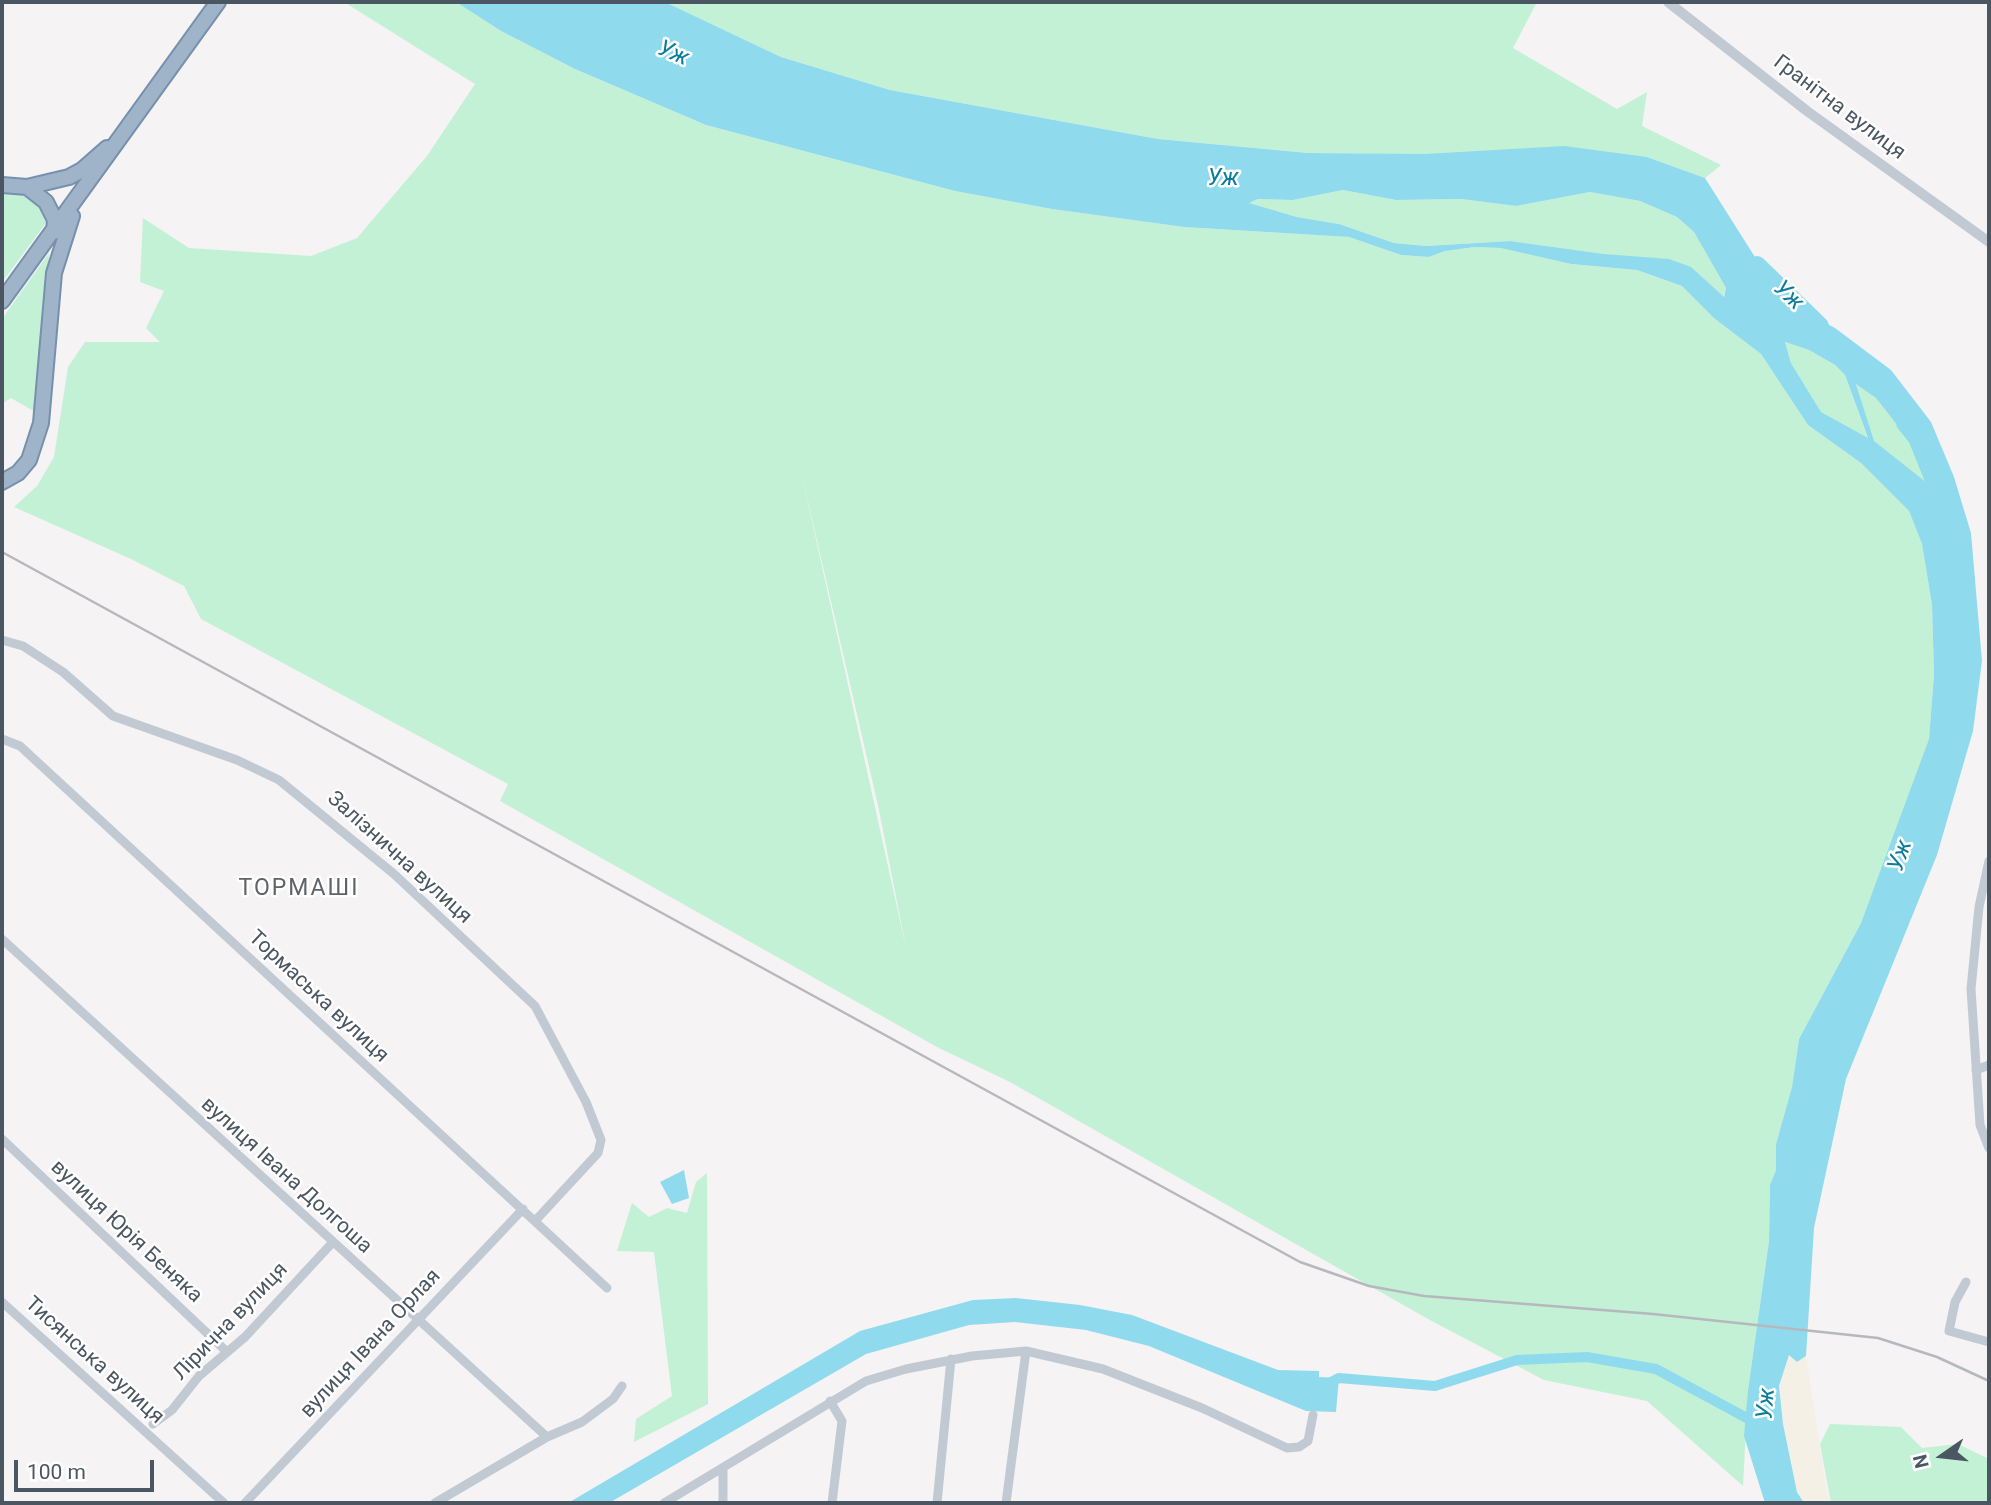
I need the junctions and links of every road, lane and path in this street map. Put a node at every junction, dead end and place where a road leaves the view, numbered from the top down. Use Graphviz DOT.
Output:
graph roads {
  1 [pos="218,2"];
  2 [pos="1668,2"];
  3 [pos="126,131"];
  4 [pos="2,185"];
  5 [pos="27,187"];
  6 [pos="80,195"];
  7 [pos="54,232"];
  8 [pos="1989,242"];
  9 [pos="2,301"];
  10 [pos="2,482"];
  11 [pos="2,640"];
  12 [pos="2,739"];
  13 [pos="1989,862"];
  14 [pos="2,939"];
  15 [pos="1989,1065"];
  16 [pos="1976,1070"];
  17 [pos="2,1139"];
  18 [pos="1989,1148"];
  19 [pos="523,1209"];
  20 [pos="535,1221"];
  21 [pos="333,1242"];
  22 [pos="1966,1282"];
  23 [pos="607,1288"];
  24 [pos="2,1302"];
  25 [pos="417,1320"];
  26 [pos="1989,1342"];
  27 [pos="226,1351"];
  28 [pos="1026,1351"];
  29 [pos="951,1359"];
  30 [pos="622,1386"];
  31 [pos="830,1401"];
  32 [pos="1313,1415"];
  33 [pos="153,1424"];
  34 [pos="547,1437"];
  35 [pos="723,1469"];
  36 [pos="224,1503"];
  37 [pos="245,1503"];
  38 [pos="435,1503"];
  39 [pos="664,1503"];
  40 [pos="723,1503"];
  41 [pos="832,1503"];
  42 [pos="937,1503"];
  43 [pos="1006,1503"];
  1 -- 3 [label="highway"];
  2 -- 8 [label="street, Гранітна вулиця"];
  3 -- 5 [label="highway"];
  3 -- 6 [label="highway"];
  4 -- 5 [label="highway"];
  5 -- 7 [label="highway"];
  6 -- 7 [label="highway"];
  6 -- 10 [label="highway"];
  7 -- 9 [label="highway"];
  11 -- 20 [label="street, Залізнична вулиця"];
  12 -- 19 [label="street, Тормаська вулиця"];
  13 -- 16 [label="street"];
  14 -- 21 [label="street, вулиця Івана Долгоша"];
  15 -- 16 [label="street"];
  16 -- 18 [label="street"];
  17 -- 27 [label="street, вулиця Юрія Беняка"];
  19 -- 20 [label="street, Тормаська вулиця"];
  19 -- 25 [label="street, вулиця Івана Орлая"];
  20 -- 23 [label="street, Тормаська вулиця"];
  21 -- 25 [label="street, вулиця Івана Долгоша"];
  21 -- 27 [label="street, Лірична вулиця"];
  22 -- 26 [label="street"];
  24 -- 36 [label="street, Тисянська вулиця"];
  25 -- 34 [label="street, вулиця Івана Долгоша"];
  25 -- 37 [label="street, вулиця Івана Орлая"];
  27 -- 33 [label="street, Лірична вулиця"];
  28 -- 29 [label="street"];
  28 -- 32 [label="street"];
  28 -- 43 [label="street"];
  29 -- 31 [label="street"];
  29 -- 42 [label="street"];
  30 -- 34 [label="street"];
  31 -- 35 [label="street"];
  31 -- 41 [label="street"];
  34 -- 38 [label="street"];
  35 -- 39 [label="street"];
  35 -- 40 [label="street"];
}
